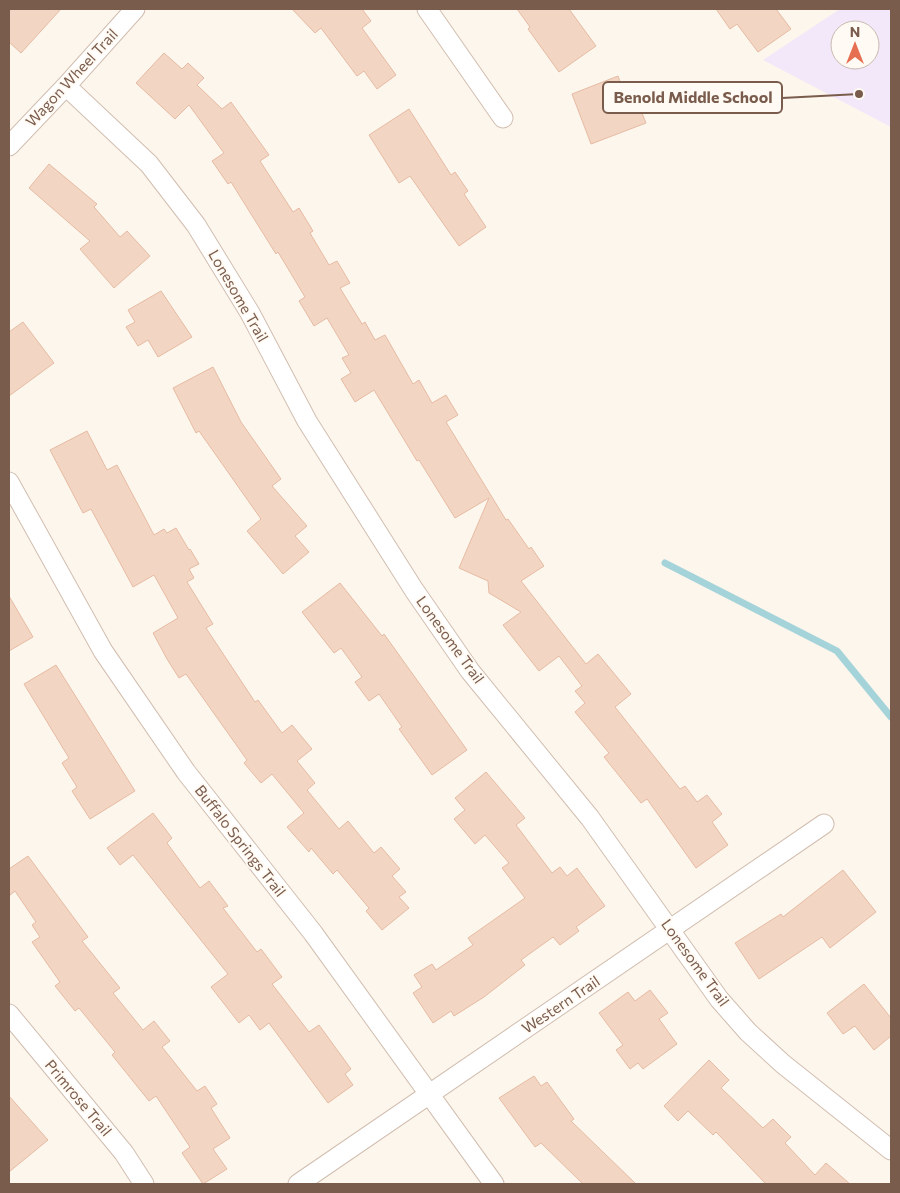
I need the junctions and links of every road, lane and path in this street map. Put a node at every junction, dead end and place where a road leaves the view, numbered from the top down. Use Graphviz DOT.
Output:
graph roads {
  1 [pos="135,9"];
  2 [pos="427,9"];
  3 [pos="66,86"];
  4 [pos="503,118"];
  5 [pos="9,146"];
  6 [pos="9,482"];
  7 [pos="824,824"];
  8 [pos="671,930"];
  9 [pos="9,1014"];
  10 [pos="431,1094"];
  11 [pos="891,1150"];
  12 [pos="144,1184"];
  13 [pos="298,1184"];
  14 [pos="494,1184"];
  1 -- 3 [label="street, Wagon Wheel Trail"];
  2 -- 4 [label="street"];
  3 -- 5 [label="street, Wagon Wheel Trail"];
  3 -- 8 [label="street, Lonesome Trail"];
  6 -- 10 [label="street, Buffalo Springs Trail"];
  7 -- 8 [label="street, Western Trail"];
  8 -- 10 [label="street, Western Trail"];
  8 -- 11 [label="street, Lonesome Trail"];
  9 -- 12 [label="street, Primrose Trail"];
  10 -- 13 [label="street, Western Trail"];
  10 -- 14 [label="street, Buffalo Springs Trail"];
}
